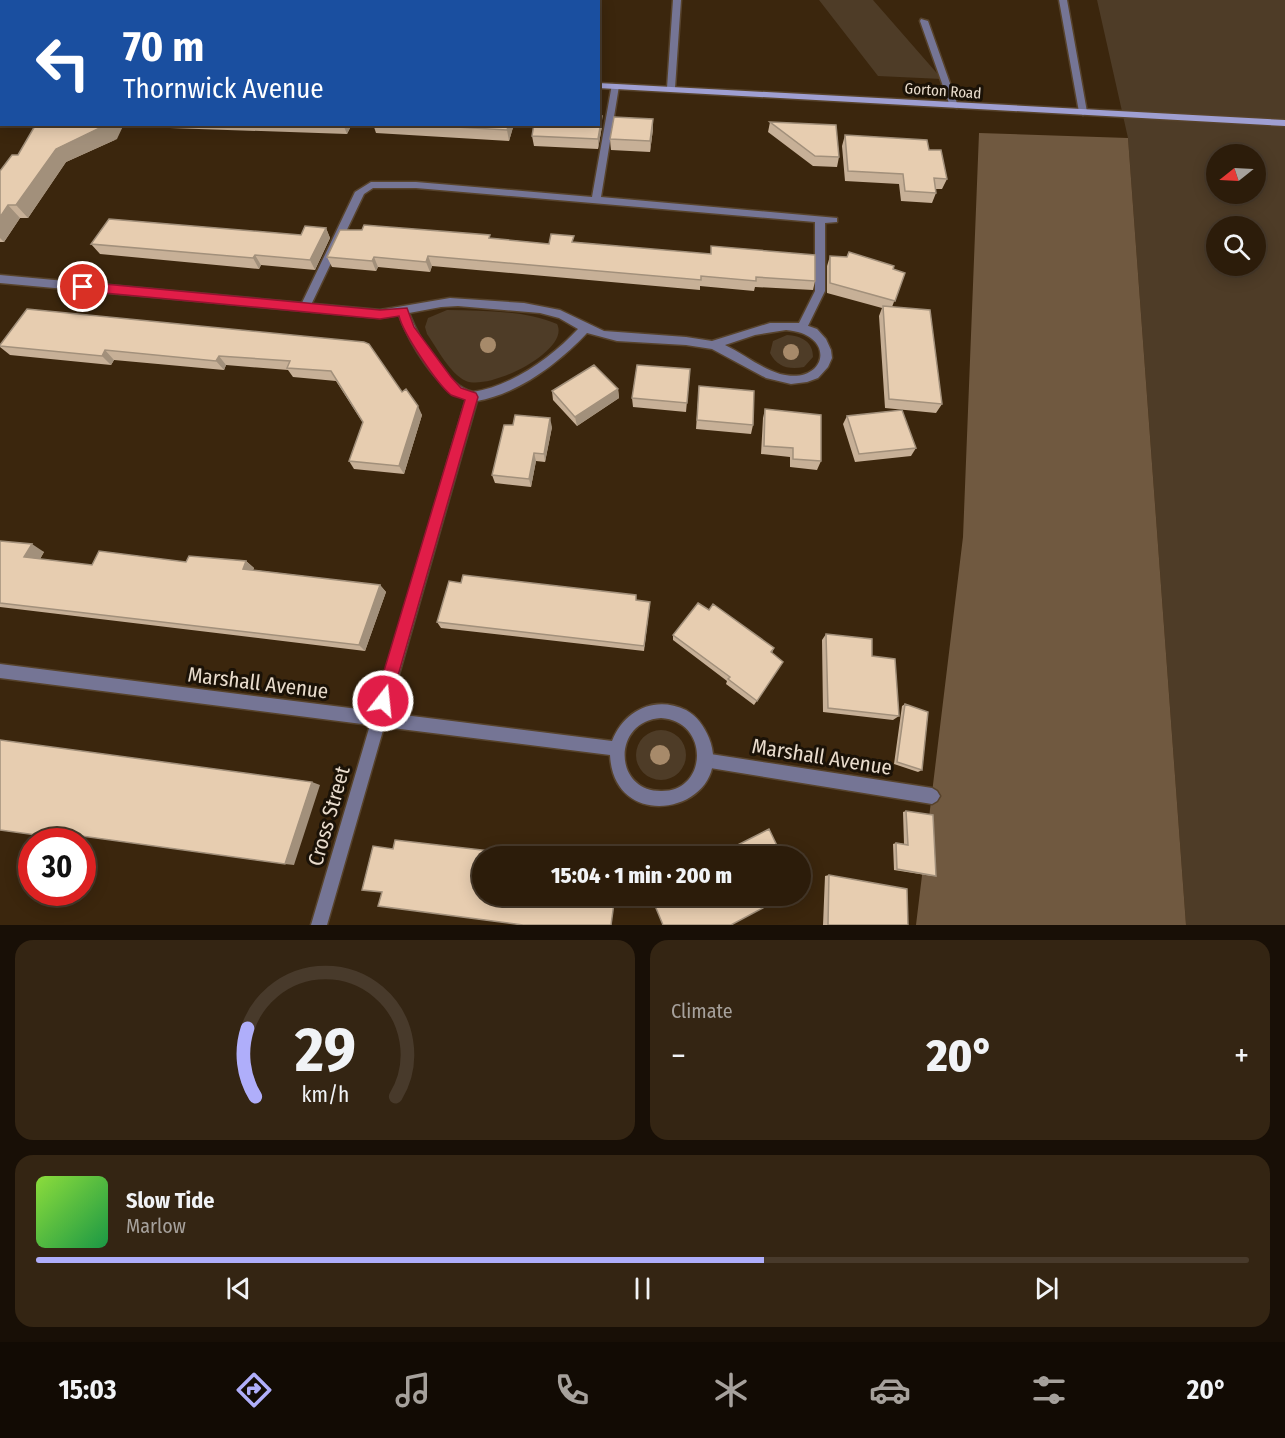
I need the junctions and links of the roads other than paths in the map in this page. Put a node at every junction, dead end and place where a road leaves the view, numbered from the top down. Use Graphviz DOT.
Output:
graph roads {
  1 [pos="677,0"];
  2 [pos="1063,0"];
  3 [pos="924,21"];
  4 [pos="600,85"];
  5 [pos="615,86"];
  6 [pos="670,88"];
  7 [pos="954,105"];
  8 [pos="1083,112"];
  9 [pos="1285,123"];
  10 [pos="596,200"];
  11 [pos="820,219"];
  12 [pos="834,220"];
  13 [pos="0,279"];
  14 [pos="305,308"];
  15 [pos="403,311"];
  16 [pos="802,327"];
  17 [pos="585,328"];
  18 [pos="713,345"];
  19 [pos="472,397"];
  20 [pos="0,671"];
  21 [pos="378,718"];
  22 [pos="618,749"];
  23 [pos="704,759"];
  24 [pos="932,796"];
  25 [pos="319,925"];
  1 -- 6 [label="street"];
  2 -- 8 [label="street"];
  3 -- 7 [label="street"];
  4 -- 5 [label="main road, Gorton Road"];
  5 -- 6 [label="main road, Gorton Road"];
  5 -- 10 [label="street"];
  6 -- 7 [label="main road, Gorton Road"];
  7 -- 8 [label="main road, Gorton Road"];
  8 -- 9 [label="main road, Gorton Road"];
  10 -- 11 [label="street"];
  10 -- 14 [label="street"];
  11 -- 12 [label="street"];
  11 -- 16 [label="street"];
  13 -- 14 [label="street"];
  14 -- 15 [label="street"];
  15 -- 17 [label="street"];
  15 -- 19 [label="street"];
  16 -- 18 [label="street"];
  16 -- 18 [label="street"];
  17 -- 18 [label="street"];
  17 -- 19 [label="street"];
  19 -- 21 [label="street, Cross Street"];
  20 -- 21 [label="street, Marshall Avenue"];
  21 -- 22 [label="street, Marshall Avenue"];
  21 -- 25 [label="street, Cross Street"];
  22 -- 23 [label="street"];
  22 -- 23 [label="street"];
  23 -- 24 [label="street, Marshall Avenue"];
}
